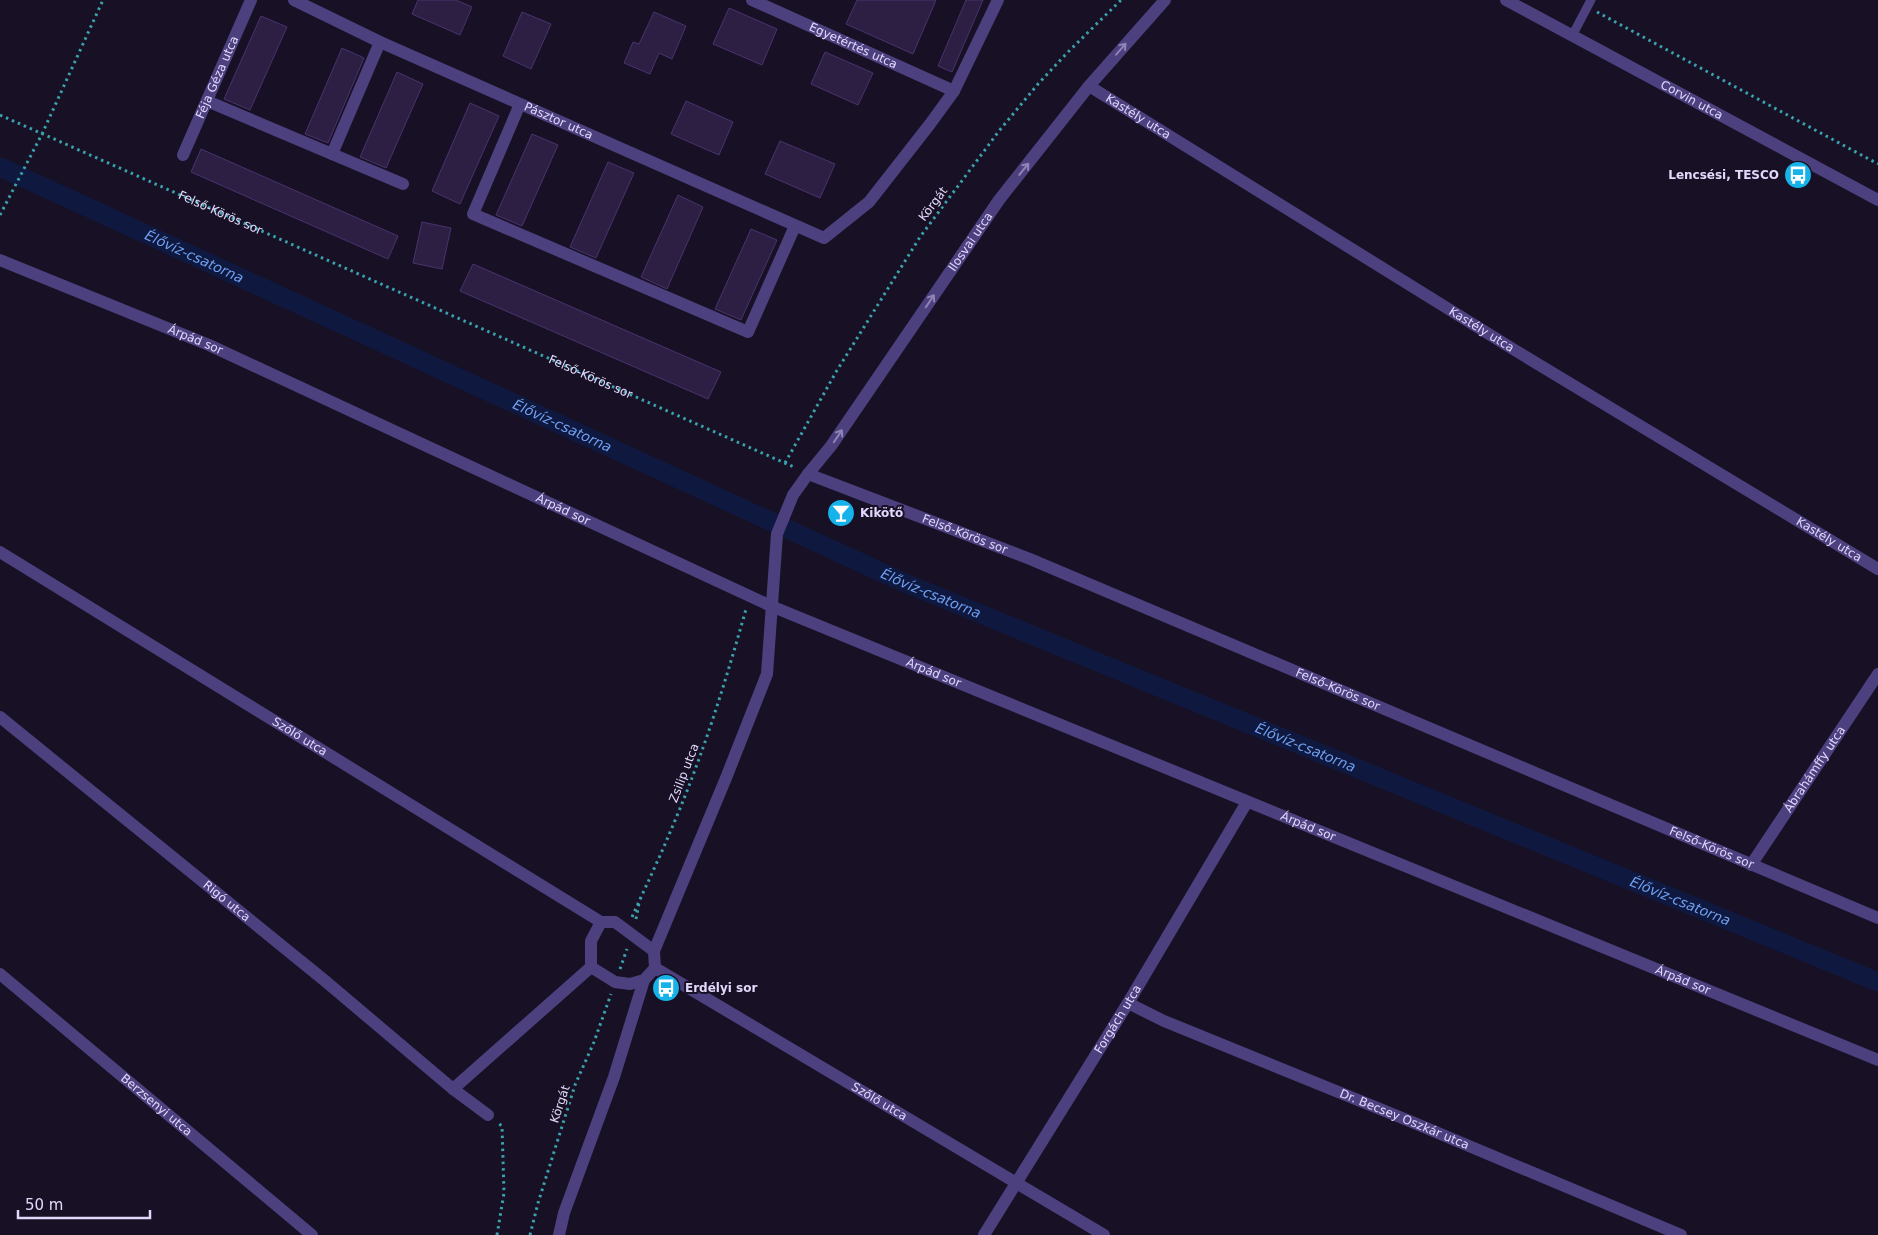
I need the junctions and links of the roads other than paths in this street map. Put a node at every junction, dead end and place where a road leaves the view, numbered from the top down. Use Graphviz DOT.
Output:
graph roads {
  1 [pos="251,0"];
  2 [pos="294,0"];
  3 [pos="752,0"];
  4 [pos="998,0"];
  5 [pos="1165,0"];
  6 [pos="1506,0"];
  7 [pos="1589,3"];
  8 [pos="1572,36"];
  9 [pos="380,42"];
  10 [pos="1089,86"];
  11 [pos="954,91"];
  12 [pos="207,101"];
  13 [pos="520,104"];
  14 [pos="332,154"];
  15 [pos="183,155"];
  16 [pos="402,184"];
  17 [pos="1878,200"];
  18 [pos="795,226"];
  19 [pos="0,260"];
  20 [pos="808,474"];
  21 [pos="0,552"];
  22 [pos="1878,569"];
  23 [pos="771,606"];
  24 [pos="1878,674"];
  25 [pos="0,717"];
  26 [pos="1247,802"];
  27 [pos="1751,865"];
  28 [pos="1878,918"];
  29 [pos="601,922"];
  30 [pos="654,951"];
  31 [pos="591,967"];
  32 [pos="655,968"];
  33 [pos="0,974"];
  34 [pos="644,980"];
  35 [pos="1128,1003"];
  36 [pos="1878,1060"];
  37 [pos="453,1089"];
  38 [pos="488,1115"];
  39 [pos="1018,1182"];
  40 [pos="312,1235"];
  41 [pos="559,1235"];
  42 [pos="984,1235"];
  43 [pos="1104,1235"];
  44 [pos="1681,1235"];
  1 -- 12 [label="street, Féja Géza utca"];
  2 -- 9 [label="street, Pásztor utca"];
  3 -- 11 [label="street, Egyetértés utca"];
  4 -- 11 [label="street"];
  10 -- 5 [label="street, Ilosvai utca, one-way"];
  6 -- 8 [label="street, Corvin utca"];
  7 -- 8 [label="lane"];
  8 -- 17 [label="street, Corvin utca"];
  9 -- 13 [label="street, Pásztor utca"];
  9 -- 14 [label="street"];
  20 -- 10 [label="street, Ilosvai utca, one-way"];
  10 -- 22 [label="street, Kastély utca"];
  11 -- 18 [label="street, Pásztor utca"];
  12 -- 14 [label="street"];
  12 -- 15 [label="street, Féja Géza utca"];
  13 -- 18 [label="street, Pásztor utca"];
  13 -- 18 [label="street"];
  14 -- 16 [label="street"];
  19 -- 23 [label="street, Árpád sor"];
  20 -- 23 [label="street, Ilosvai utca"];
  20 -- 27 [label="street, Felső-Körös sor"];
  21 -- 29 [label="street, Szőlő utca"];
  23 -- 26 [label="street, Árpád sor"];
  23 -- 30 [label="street"];
  24 -- 27 [label="street, Ábrahámffy utca"];
  25 -- 37 [label="street, Rigó utca"];
  26 -- 35 [label="street, Forgách utca"];
  26 -- 36 [label="street, Árpád sor"];
  27 -- 28 [label="street, Felső-Körös sor"];
  29 -- 30 [label="street, Szőlő utca"];
  29 -- 31 [label="street"];
  30 -- 32 [label="street"];
  31 -- 34 [label="street"];
  31 -- 37 [label="street"];
  32 -- 34 [label="street"];
  32 -- 39 [label="street, Szőlő utca"];
  33 -- 40 [label="street, Berzsenyi utca"];
  34 -- 41 [label="street"];
  35 -- 39 [label="street, Forgách utca"];
  35 -- 44 [label="street, Dr. Becsey Oszkár utca"];
  37 -- 38 [label="street, Rigó utca"];
  39 -- 42 [label="street, Forgách utca"];
  39 -- 43 [label="street, Szőlő utca"];
}
